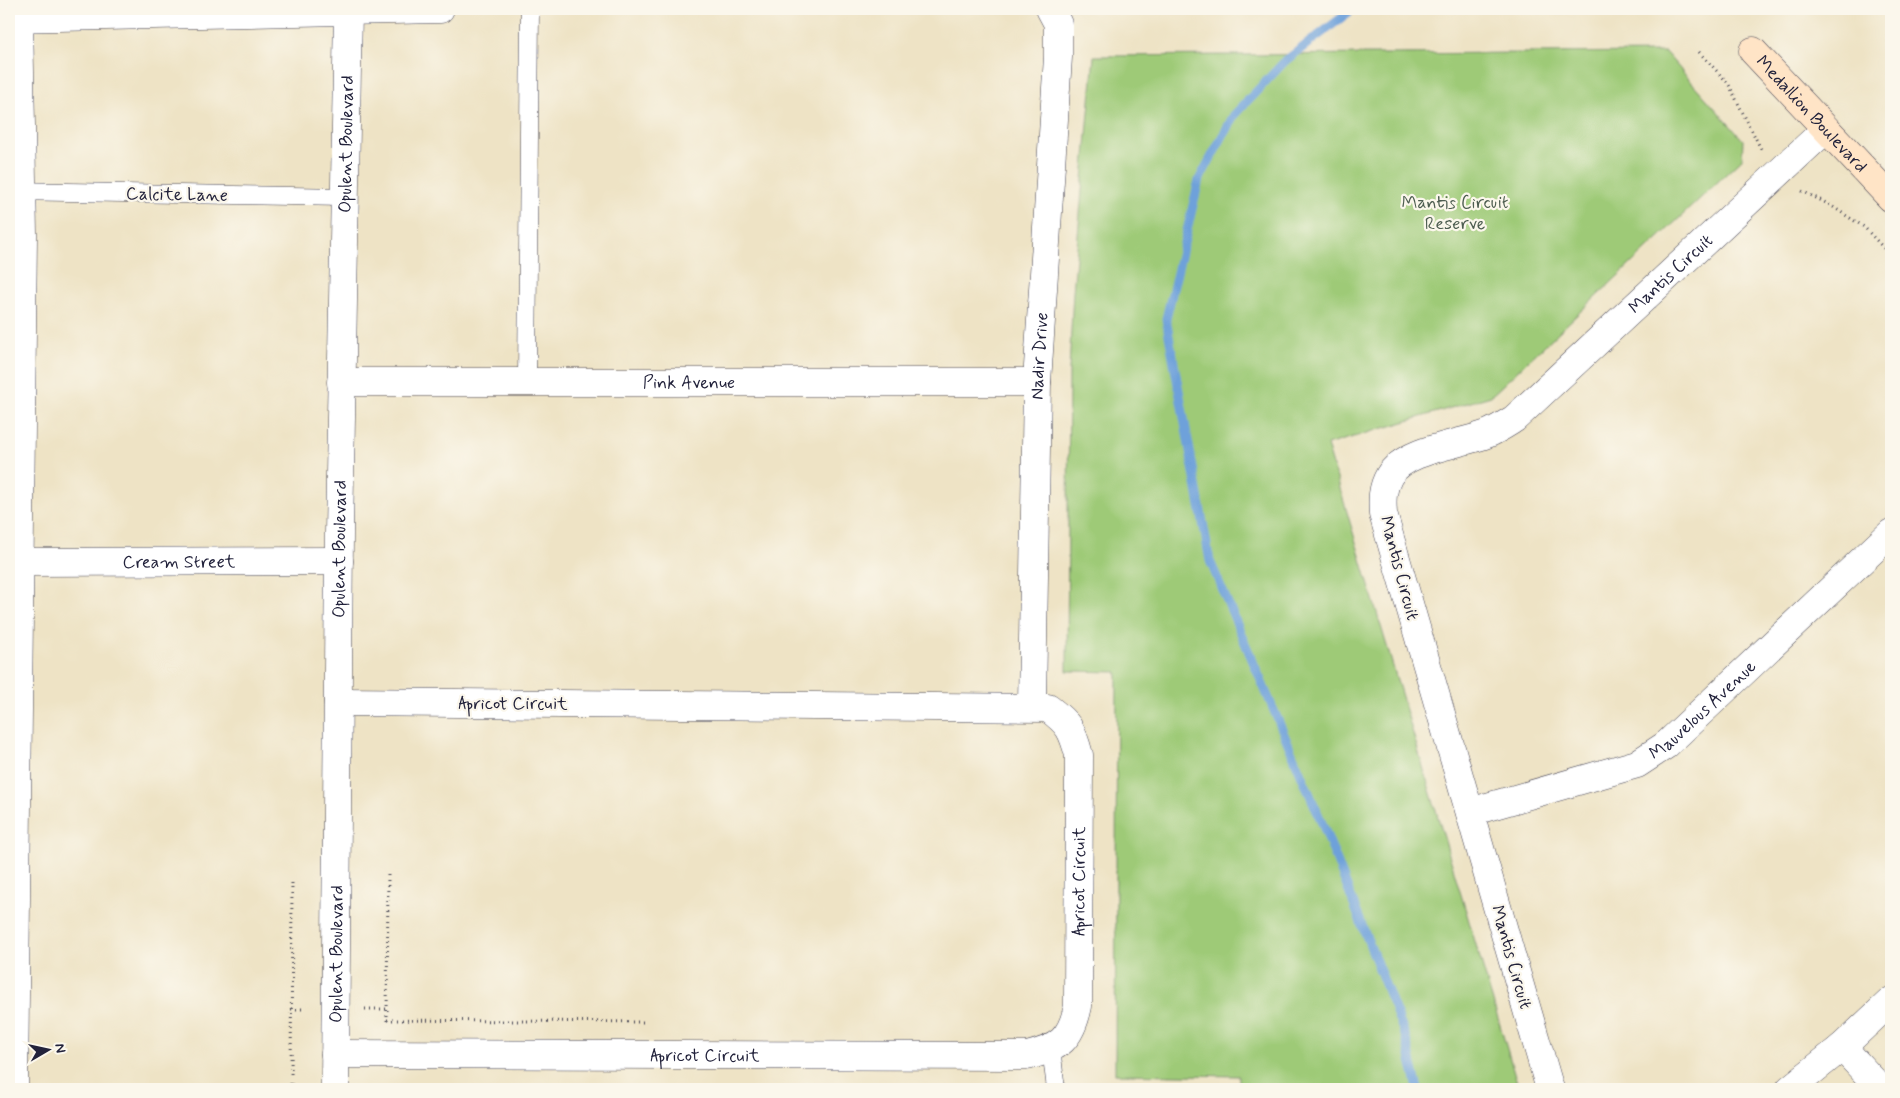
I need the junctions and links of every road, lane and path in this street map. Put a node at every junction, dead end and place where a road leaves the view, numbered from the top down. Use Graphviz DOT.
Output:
graph roads {
  1 [pos="348,9"];
  2 [pos="440,9"];
  3 [pos="530,9"];
  4 [pos="1050,9"];
  5 [pos="14,18"];
  6 [pos="1753,51"];
  7 [pos="1699,52"];
  8 [pos="1826,128"];
  9 [pos="1761,148"];
  10 [pos="16,191"];
  11 [pos="1804,192"];
  12 [pos="345,197"];
  13 [pos="1891,198"];
  14 [pos="1891,256"];
  15 [pos="342,382"];
  16 [pos="527,382"];
  17 [pos="1036,382"];
  18 [pos="1891,533"];
  19 [pos="339,560"];
  20 [pos="20,562"];
  21 [pos="338,702"];
  22 [pos="1032,706"];
  23 [pos="1470,812"];
  24 [pos="388,874"];
  25 [pos="292,879"];
  26 [pos="1891,1001"];
  27 [pos="387,1020"];
  28 [pos="645,1022"];
  29 [pos="1842,1047"];
  30 [pos="1051,1048"];
  31 [pos="387,1053"];
  32 [pos="335,1054"];
  33 [pos="1056,1088"];
  34 [pos="14,1089"];
  35 [pos="291,1089"];
  36 [pos="335,1089"];
  37 [pos="1228,1089"];
  38 [pos="1550,1089"];
  39 [pos="1790,1089"];
  40 [pos="1881,1089"];
  1 -- 2 [label="street"];
  1 -- 5 [label="street"];
  1 -- 12 [label="street, Opulent Boulevard"];
  3 -- 16 [label="lane"];
  4 -- 17 [label="street, Nadir Drive"];
  5 -- 10 [label="street"];
  6 -- 8 [label="street, Medallion Boulevard"];
  7 -- 9 [label="path"];
  8 -- 13 [label="street, Medallion Boulevard"];
  8 -- 23 [label="street, Mantis Circuit"];
  10 -- 12 [label="lane, Calcite Lane"];
  10 -- 20 [label="street"];
  11 -- 14 [label="path"];
  12 -- 15 [label="street, Opulent Boulevard"];
  15 -- 16 [label="street, Pink Avenue"];
  15 -- 19 [label="street, Opulent Boulevard"];
  16 -- 17 [label="street, Pink Avenue"];
  17 -- 22 [label="street, Nadir Drive"];
  18 -- 23 [label="street, Mauvelous Avenue"];
  19 -- 20 [label="street, Cream Street"];
  19 -- 21 [label="street, Opulent Boulevard"];
  20 -- 34 [label="street"];
  21 -- 22 [label="street, Apricot Circuit"];
  21 -- 32 [label="street, Opulent Boulevard"];
  22 -- 30 [label="street, Apricot Circuit"];
  23 -- 38 [label="street, Mantis Circuit"];
  24 -- 27 [label="path"];
  25 -- 35 [label="path"];
  26 -- 29 [label="street"];
  27 -- 28 [label="path"];
  27 -- 31 [label="path"];
  29 -- 39 [label="street"];
  29 -- 40 [label="street"];
  30 -- 31 [label="street, Apricot Circuit"];
  30 -- 33 [label="lane"];
  31 -- 32 [label="street, Apricot Circuit"];
  32 -- 36 [label="street, Opulent Boulevard"];
  33 -- 37 [label="path"];
}
